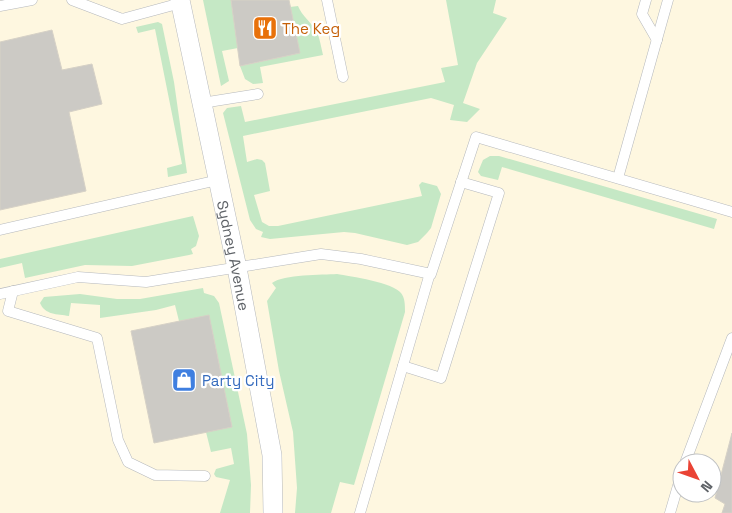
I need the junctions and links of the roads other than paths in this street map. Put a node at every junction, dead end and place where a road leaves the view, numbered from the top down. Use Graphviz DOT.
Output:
graph roads {
  1 [pos="32,0"];
  2 [pos="72,0"];
  3 [pos="327,0"];
  4 [pos="646,0"];
  5 [pos="668,0"];
  6 [pos="181,2"];
  7 [pos="0,6"];
  8 [pos="656,40"];
  9 [pos="343,77"];
  10 [pos="258,94"];
  11 [pos="202,103"];
  12 [pos="618,178"];
  13 [pos="218,180"];
  14 [pos="461,182"];
  15 [pos="732,212"];
  16 [pos="0,230"];
  17 [pos="237,268"];
  18 [pos="430,273"];
  19 [pos="13,292"];
  20 [pos="0,294"];
  21 [pos="732,338"];
  22 [pos="403,366"];
  23 [pos="688,453"];
  24 [pos="205,476"];
  25 [pos="273,513"];
  26 [pos="360,513"];
  1 -- 7 [label="lane"];
  2 -- 6 [label="lane"];
  3 -- 9 [label="lane"];
  4 -- 8 [label="lane"];
  5 -- 8 [label="lane"];
  6 -- 11 [label="street, Sydney Avenue"];
  8 -- 12 [label="lane"];
  10 -- 11 [label="lane"];
  11 -- 13 [label="street, Sydney Avenue"];
  12 -- 14 [label="lane"];
  12 -- 15 [label="lane"];
  13 -- 16 [label="lane"];
  13 -- 17 [label="street, Sydney Avenue"];
  14 -- 18 [label="lane"];
  14 -- 22 [label="lane"];
  17 -- 18 [label="lane"];
  17 -- 19 [label="lane"];
  17 -- 25 [label="street, Sydney Avenue"];
  18 -- 22 [label="lane"];
  19 -- 20 [label="lane"];
  19 -- 24 [label="lane"];
  21 -- 23 [label="lane"];
  22 -- 26 [label="lane"];
}
